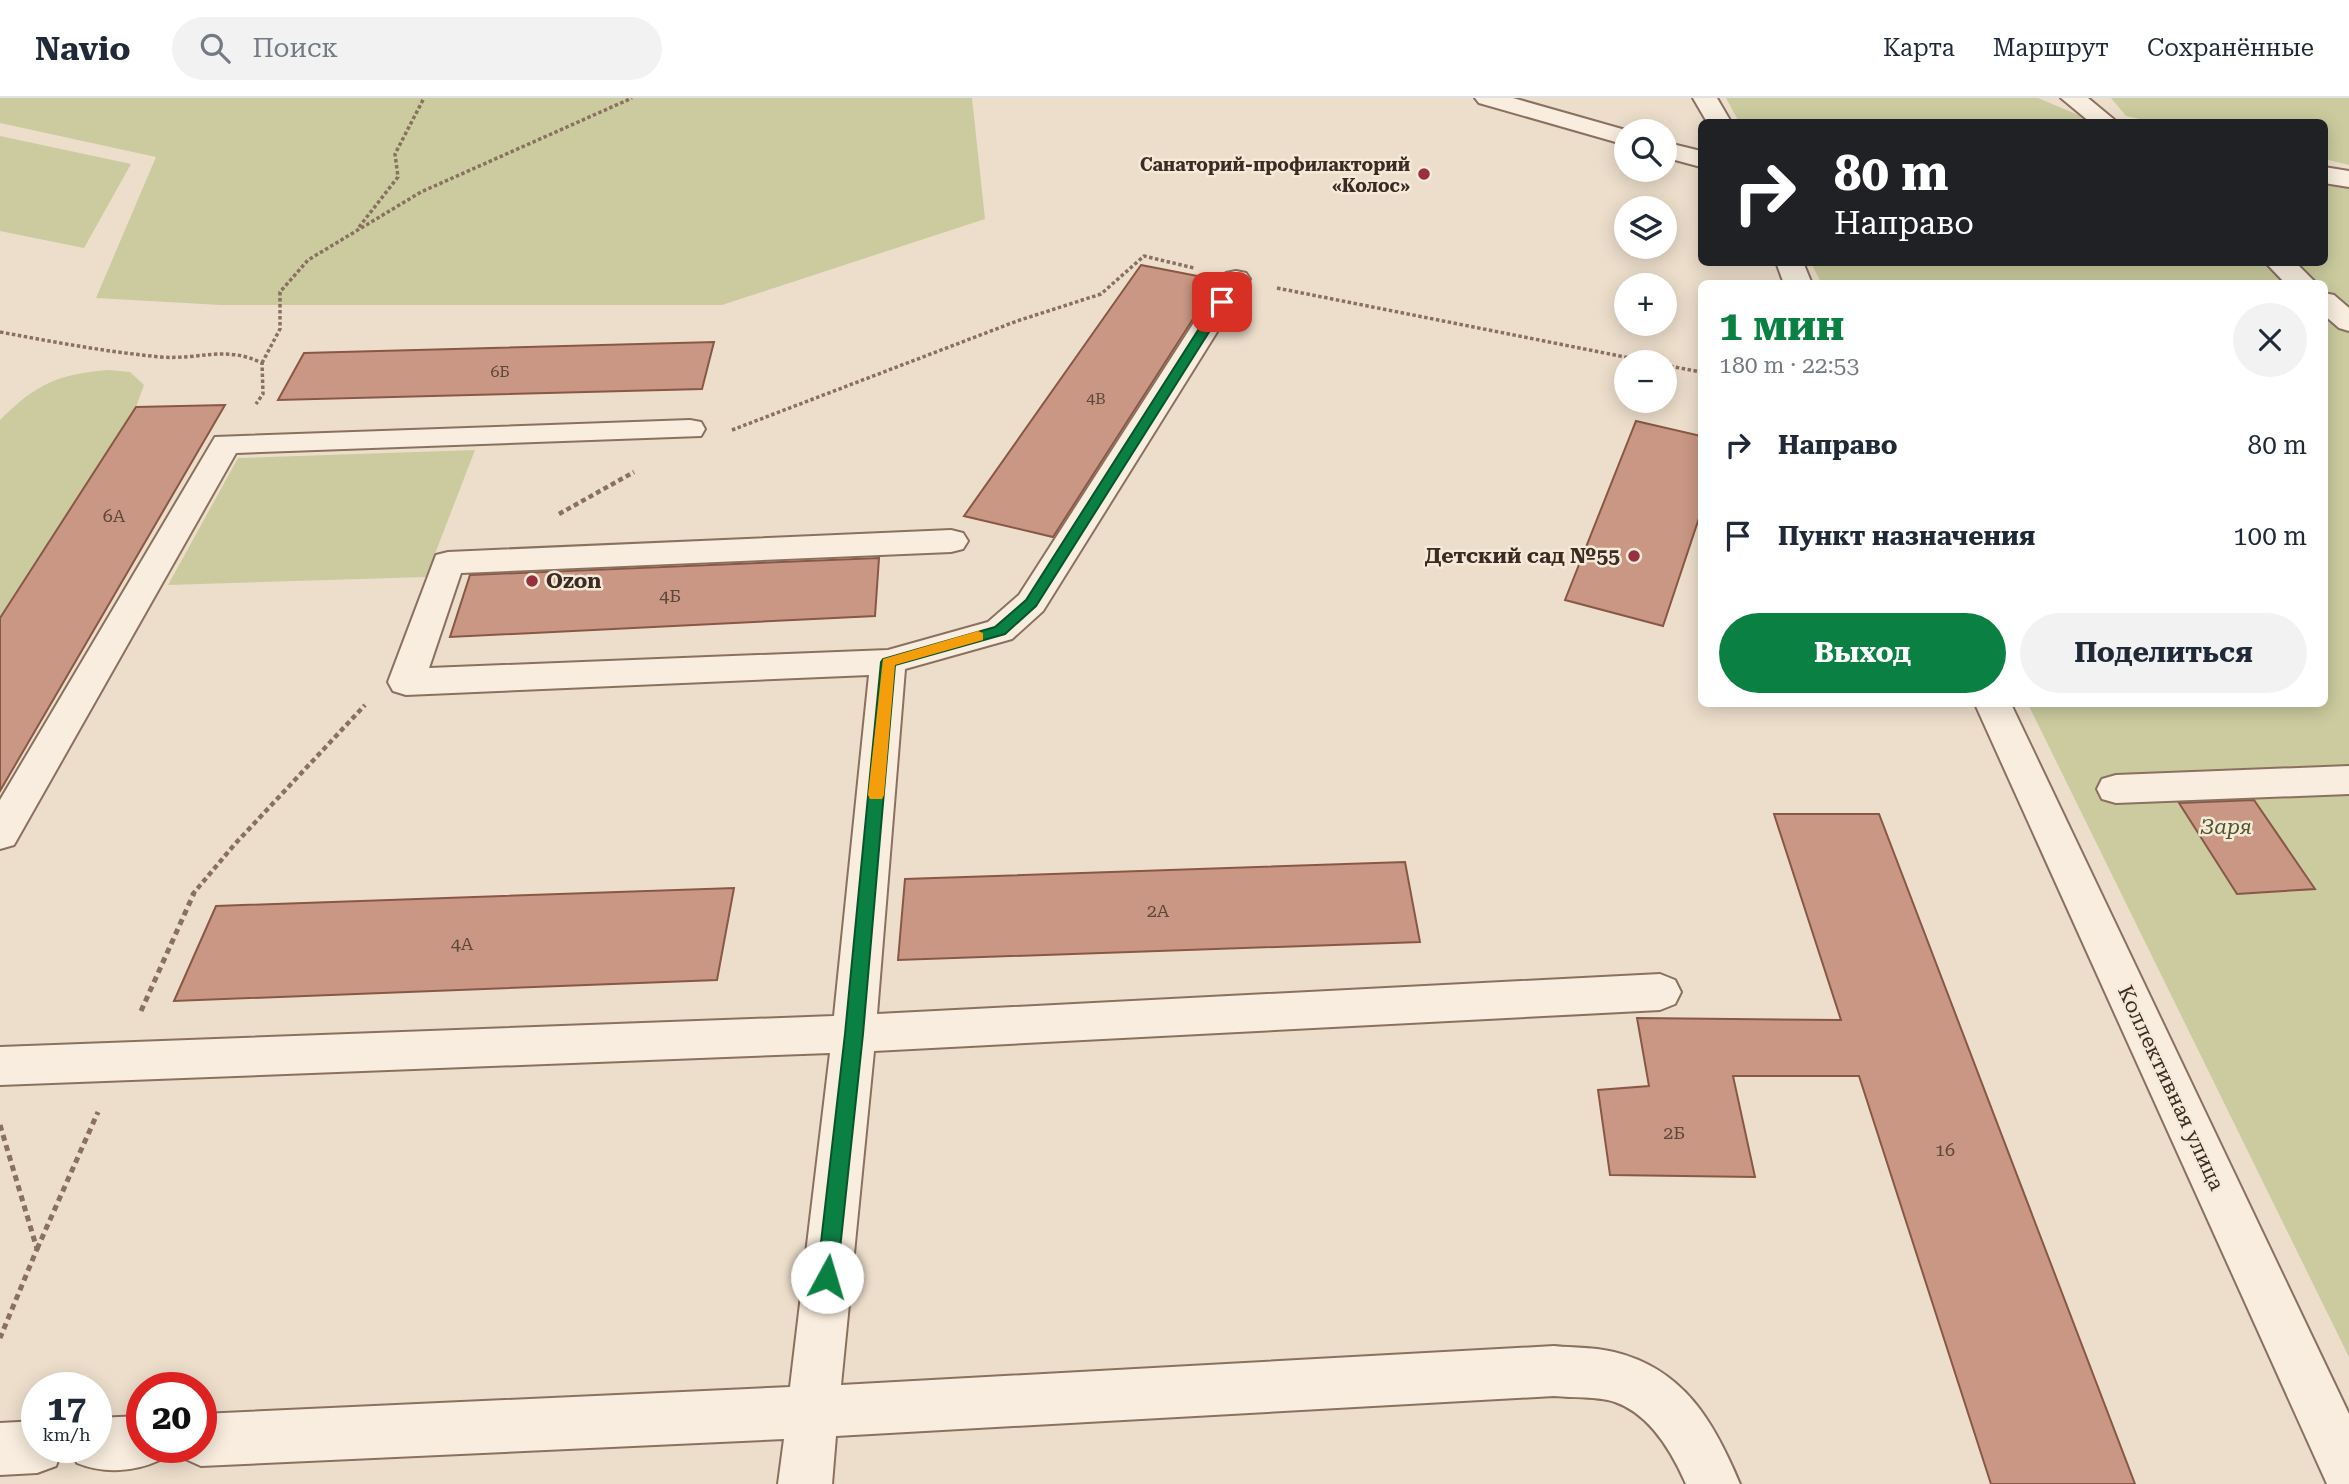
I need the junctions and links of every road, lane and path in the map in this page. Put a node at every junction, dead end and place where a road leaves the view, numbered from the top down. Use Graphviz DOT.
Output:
graph roads {
  1 [pos="424,98"];
  2 [pos="632,98"];
  3 [pos="1487,98"];
  4 [pos="1705,98"];
  5 [pos="2073,98"];
  6 [pos="1717,119"];
  7 [pos="2101,119"];
  8 [pos="1614,135"];
  9 [pos="1677,153"];
  10 [pos="1698,158"];
  11 [pos="2328,176"];
  12 [pos="2349,179"];
  13 [pos="356,231"];
  14 [pos="2282,266"];
  15 [pos="1237,279"];
  16 [pos="2298,280"];
  17 [pos="2328,304"];
  18 [pos="2349,322"];
  19 [pos="0,332"];
  20 [pos="1614,355"];
  21 [pos="262,363"];
  22 [pos="1677,367"];
  23 [pos="1698,371"];
  24 [pos="690,429"];
  25 [pos="725,432"];
  26 [pos="226,444"];
  27 [pos="637,470"];
  28 [pos="558,515"];
  29 [pos="951,541"];
  30 [pos="418,648"];
  31 [pos="888,662"];
  32 [pos="1994,707"];
  33 [pos="2349,780"];
  34 [pos="2116,789"];
  35 [pos="0,834"];
  36 [pos="1660,992"];
  37 [pos="854,1034"];
  38 [pos="120,1061"];
  39 [pos="0,1066"];
  40 [pos="0,1125"];
  41 [pos="37,1249"];
  42 [pos="0,1338"];
  43 [pos="812,1412"];
  44 [pos="217,1439"];
  45 [pos="21,1448"];
  46 [pos="0,1449"];
  47 [pos="2349,1472"];
  48 [pos="805,1484"];
  49 [pos="1713,1484"];
  1 -- 13 [label="path"];
  2 -- 13 [label="path"];
  3 -- 8 [label="street"];
  4 -- 6 [label="street"];
  5 -- 7 [label="street"];
  9 -- 10 [label="street"];
  11 -- 12 [label="street"];
  13 -- 21 [label="path"];
  14 -- 16 [label="street"];
  15 -- 20 [label="path"];
  15 -- 25 [label="path"];
  15 -- 31 [label="street"];
  17 -- 18 [label="street"];
  19 -- 21 [label="path"];
  21 -- 26 [label="path"];
  22 -- 23 [label="path"];
  24 -- 26 [label="street"];
  26 -- 35 [label="street"];
  27 -- 28 [label="path"];
  29 -- 30 [label="street"];
  30 -- 31 [label="street"];
  30 -- 38 [label="path"];
  31 -- 37 [label="street"];
  32 -- 47 [label="street, Коллективная улица"];
  33 -- 34 [label="street"];
  36 -- 37 [label="street"];
  37 -- 38 [label="street"];
  37 -- 43 [label="street"];
  38 -- 39 [label="street"];
  38 -- 41 [label="path"];
  40 -- 41 [label="path"];
  41 -- 42 [label="path"];
  43 -- 44 [label="street"];
  43 -- 48 [label="street"];
  43 -- 49 [label="street"];
  45 -- 46 [label="street"];
}
